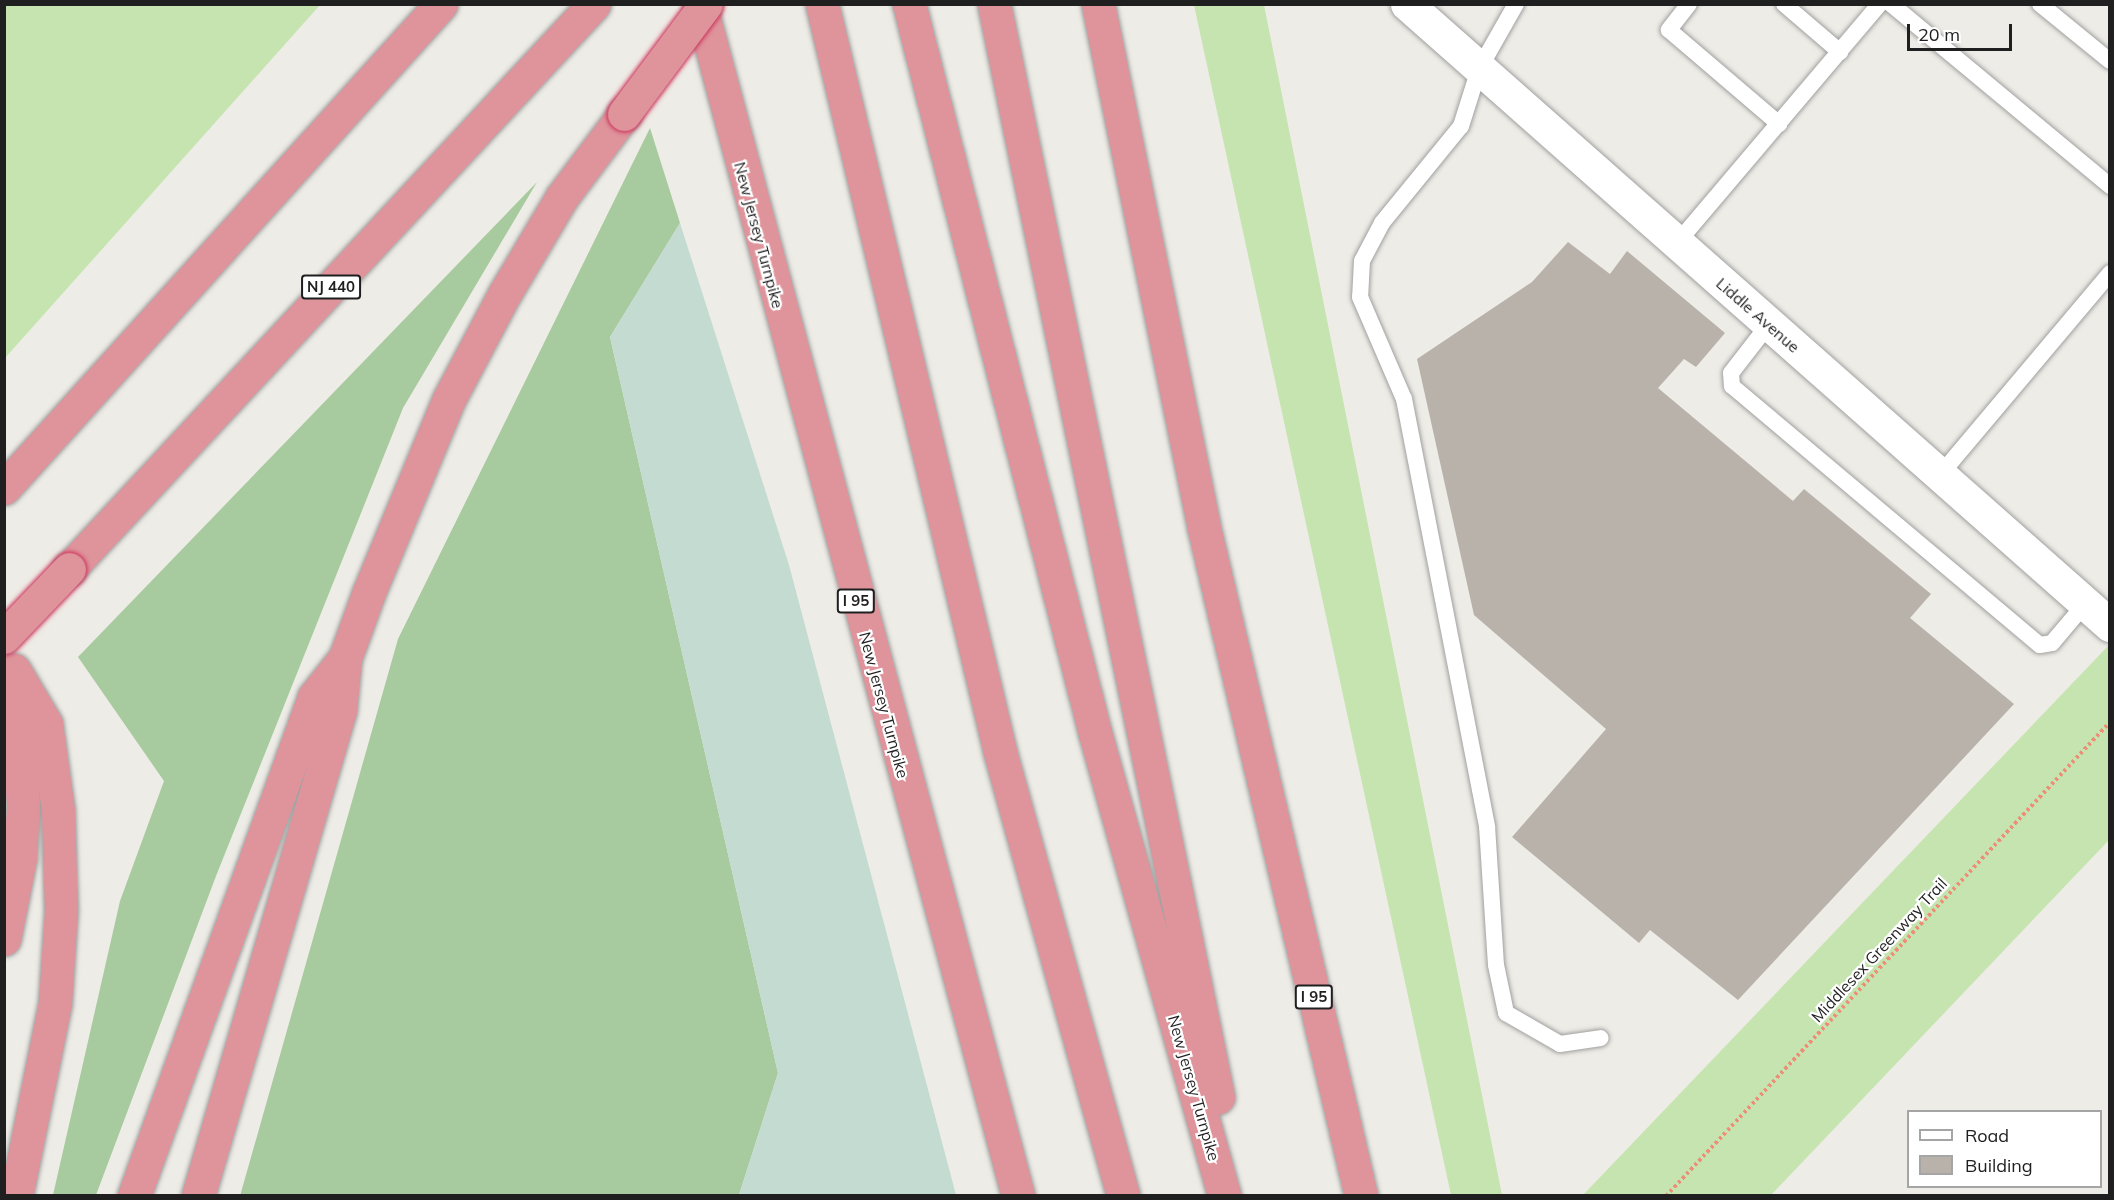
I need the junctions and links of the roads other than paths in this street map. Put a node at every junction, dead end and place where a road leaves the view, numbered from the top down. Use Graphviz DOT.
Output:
graph roads {
  1 [pos="441,4"];
  2 [pos="594,4"];
  3 [pos="700,4"];
  4 [pos="706,4"];
  5 [pos="822,4"];
  6 [pos="909,4"];
  7 [pos="994,4"];
  8 [pos="1098,4"];
  9 [pos="1407,4"];
  10 [pos="1516,4"];
  11 [pos="1689,4"];
  12 [pos="1784,4"];
  13 [pos="1880,4"];
  14 [pos="1891,4"];
  15 [pos="2040,4"];
  16 [pos="1840,52"];
  17 [pos="2109,61"];
  18 [pos="1479,69"];
  19 [pos="1779,124"];
  20 [pos="2109,186"];
  21 [pos="1677,243"];
  22 [pos="2109,273"];
  23 [pos="1769,324"];
  24 [pos="1940,475"];
  25 [pos="10,479"];
  26 [pos="2085,604"];
  27 [pos="4,618"];
  28 [pos="2109,625"];
  29 [pos="4,637"];
  30 [pos="345,658"];
  31 [pos="14,670"];
  32 [pos="4,939"];
  33 [pos="1601,1038"];
  34 [pos="16,1196"];
  35 [pos="134,1196"];
  36 [pos="198,1196"];
  37 [pos="1018,1196"];
  38 [pos="1123,1196"];
  39 [pos="1224,1196"];
  40 [pos="1240,1196"];
  41 [pos="1361,1196"];
  1 -- 25 [label="highway"];
  2 -- 29 [label="highway, NJ 440, bridge"];
  3 -- 37 [label="highway, New Jersey Turnpike / I 95"];
  4 -- 30 [label="highway, bridge"];
  5 -- 38 [label="highway"];
  6 -- 39 [label="highway, New Jersey Turnpike"];
  7 -- 40 [label="highway"];
  8 -- 41 [label="highway, I 95"];
  9 -- 18 [label="street, Liddle Avenue"];
  10 -- 18 [label="lane"];
  11 -- 19 [label="lane"];
  12 -- 16 [label="lane"];
  13 -- 16 [label="lane"];
  14 -- 20 [label="lane"];
  15 -- 17 [label="lane"];
  16 -- 19 [label="lane"];
  18 -- 21 [label="street, Liddle Avenue"];
  18 -- 33 [label="lane"];
  19 -- 21 [label="lane"];
  21 -- 23 [label="street, Liddle Avenue"];
  22 -- 24 [label="lane"];
  23 -- 24 [label="street, Liddle Avenue"];
  23 -- 26 [label="lane"];
  24 -- 26 [label="street, Liddle Avenue"];
  26 -- 28 [label="street, Liddle Avenue"];
  27 -- 31 [label="highway"];
  30 -- 35 [label="highway"];
  30 -- 36 [label="highway"];
  31 -- 32 [label="highway"];
  31 -- 34 [label="highway"];
}
